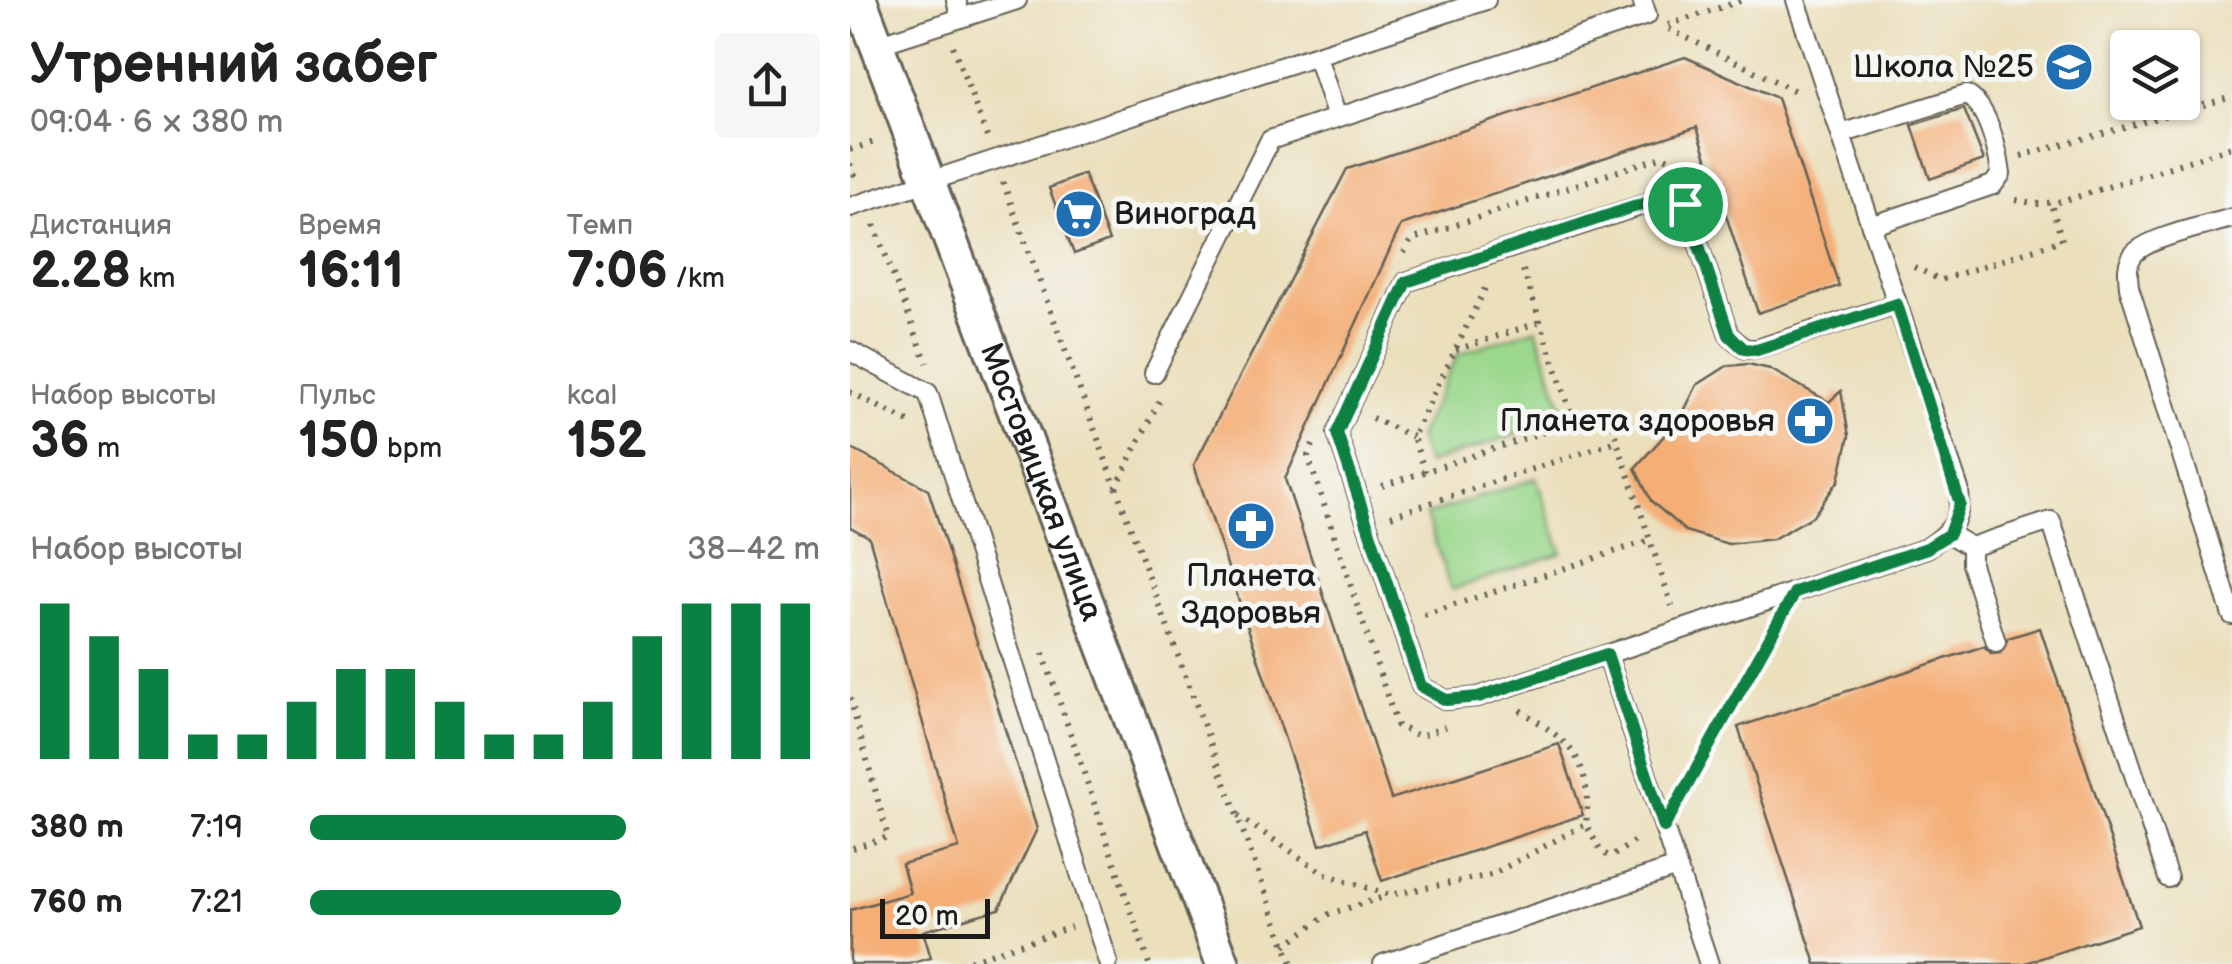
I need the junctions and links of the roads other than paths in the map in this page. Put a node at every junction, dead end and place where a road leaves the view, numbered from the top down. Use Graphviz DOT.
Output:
graph roads {
  1 [pos="860,0"];
  2 [pos="1017,0"];
  3 [pos="1486,0"];
  4 [pos="1642,0"];
  5 [pos="1796,0"];
  6 [pos="954,14"];
  7 [pos="877,45"];
  8 [pos="1317,56"];
  9 [pos="1337,118"];
  10 [pos="1841,134"];
  11 [pos="929,182"];
  12 [pos="858,204"];
  13 [pos="2232,218"];
  14 [pos="1871,226"];
  15 [pos="1897,304"];
  16 [pos="850,351"];
  17 [pos="1162,376"];
  18 [pos="1949,534"];
  19 [pos="1971,547"];
  20 [pos="2232,615"];
  21 [pos="1996,642"];
  22 [pos="1607,654"];
  23 [pos="1677,867"];
  24 [pos="2168,878"];
  25 [pos="1108,962"];
  26 [pos="1222,964"];
  27 [pos="1383,964"];
  28 [pos="1709,964"];
  1 -- 7 [label="street, Мостовицкая улица"];
  2 -- 6 [label="lane"];
  3 -- 8 [label="lane"];
  4 -- 9 [label="lane"];
  5 -- 10 [label="lane"];
  6 -- 7 [label="lane"];
  7 -- 11 [label="street, Мостовицкая улица"];
  8 -- 9 [label="lane"];
  8 -- 11 [label="lane"];
  9 -- 17 [label="lane"];
  10 -- 14 [label="lane"];
  10 -- 14 [label="lane"];
  11 -- 12 [label="lane"];
  11 -- 26 [label="street, Мостовицкая улица"];
  13 -- 20 [label="lane"];
  14 -- 15 [label="lane"];
  15 -- 18 [label="lane"];
  15 -- 22 [label="lane"];
  16 -- 25 [label="lane"];
  18 -- 19 [label="lane"];
  18 -- 22 [label="lane"];
  19 -- 21 [label="lane"];
  19 -- 24 [label="lane"];
  22 -- 23 [label="lane"];
  23 -- 27 [label="lane"];
  23 -- 28 [label="lane"];
}
